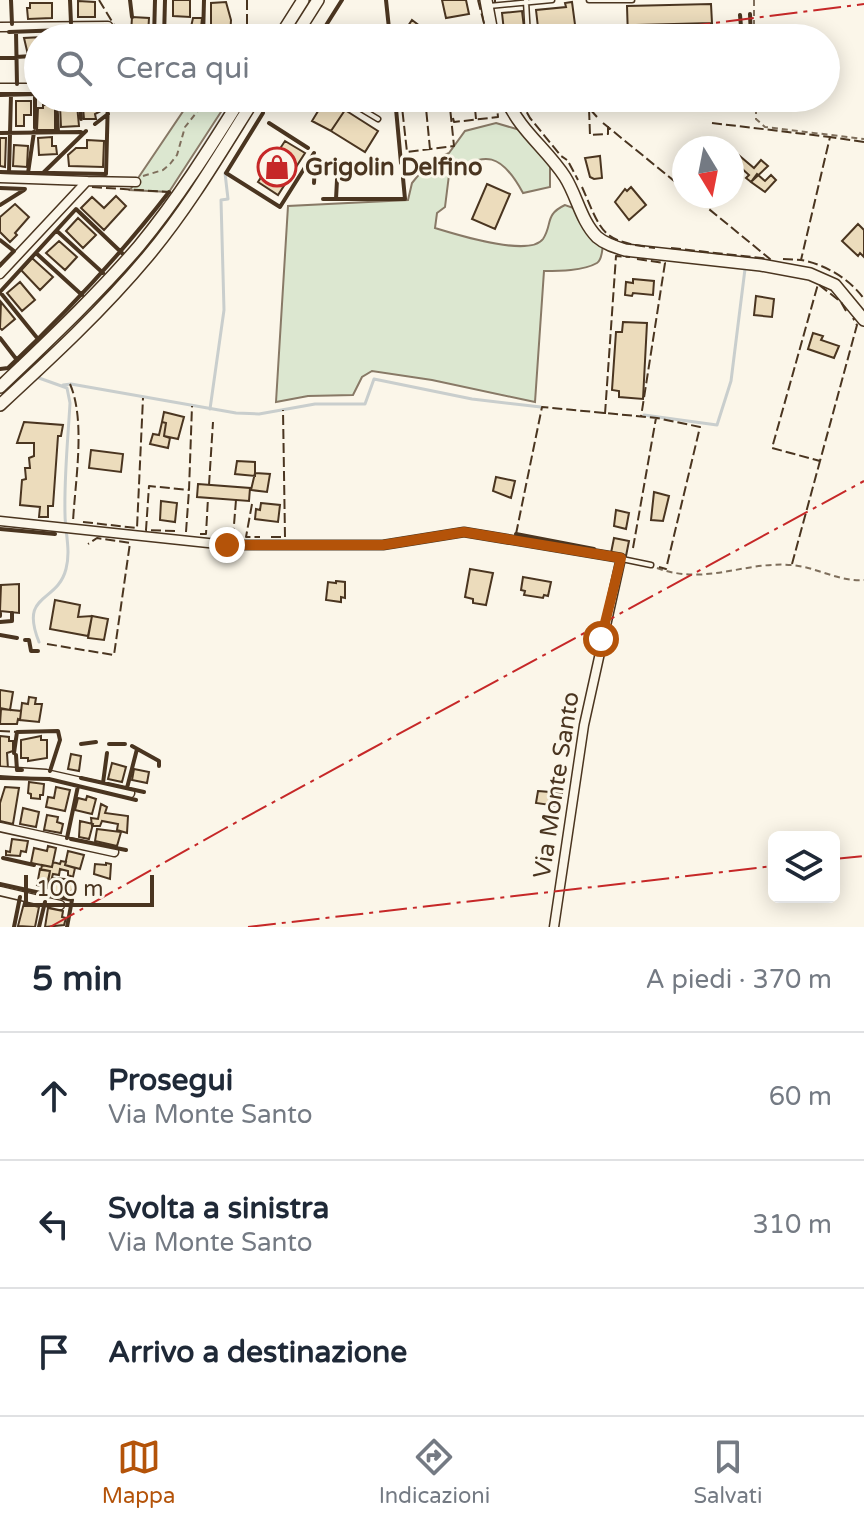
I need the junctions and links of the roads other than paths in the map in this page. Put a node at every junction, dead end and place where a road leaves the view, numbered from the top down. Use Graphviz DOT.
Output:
graph roads {
  1 [pos="160,0"];
  2 [pos="303,0"];
  3 [pos="318,0"];
  4 [pos="552,0"];
  5 [pos="589,0"];
  6 [pos="632,0"];
  7 [pos="528,1"];
  8 [pos="486,3"];
  9 [pos="159,24"];
  10 [pos="288,24"];
  11 [pos="303,24"];
  12 [pos="490,24"];
  13 [pos="528,24"];
  14 [pos="0,27"];
  15 [pos="24,27"];
  16 [pos="0,88"];
  17 [pos="24,88"];
  18 [pos="232,112"];
  19 [pos="246,112"];
  20 [pos="366,112"];
  21 [pos="514,112"];
  22 [pos="378,119"];
  23 [pos="0,178"];
  24 [pos="139,179"];
  25 [pos="87,181"];
  26 [pos="0,274"];
  27 [pos="864,320"];
  28 [pos="0,387"];
  29 [pos="0,405"];
  30 [pos="0,521"];
  31 [pos="621,558"];
  32 [pos="651,565"];
  33 [pos="0,771"];
  34 [pos="130,793"];
  35 [pos="0,827"];
  36 [pos="114,852"];
  37 [pos="0,891"];
  38 [pos="60,905"];
  39 [pos="554,927"];
  1 -- 9 [label="street"];
  2 -- 10 [label="main road"];
  3 -- 11 [label="main road"];
  4 -- 7 [label="lane"];
  5 -- 6 [label="lane"];
  7 -- 8 [label="lane"];
  7 -- 13 [label="lane"];
  8 -- 12 [label="main road"];
  14 -- 15 [label="street"];
  16 -- 17 [label="street"];
  18 -- 28 [label="main road"];
  19 -- 29 [label="main road"];
  20 -- 22 [label="lane"];
  21 -- 27 [label="main road"];
  23 -- 25 [label="street"];
  24 -- 25 [label="street"];
  25 -- 26 [label="street"];
  30 -- 31 [label="street"];
  31 -- 32 [label="lane"];
  31 -- 39 [label="street, Via Monte Santo"];
  33 -- 34 [label="street"];
  35 -- 36 [label="street"];
  37 -- 38 [label="street"];
}
